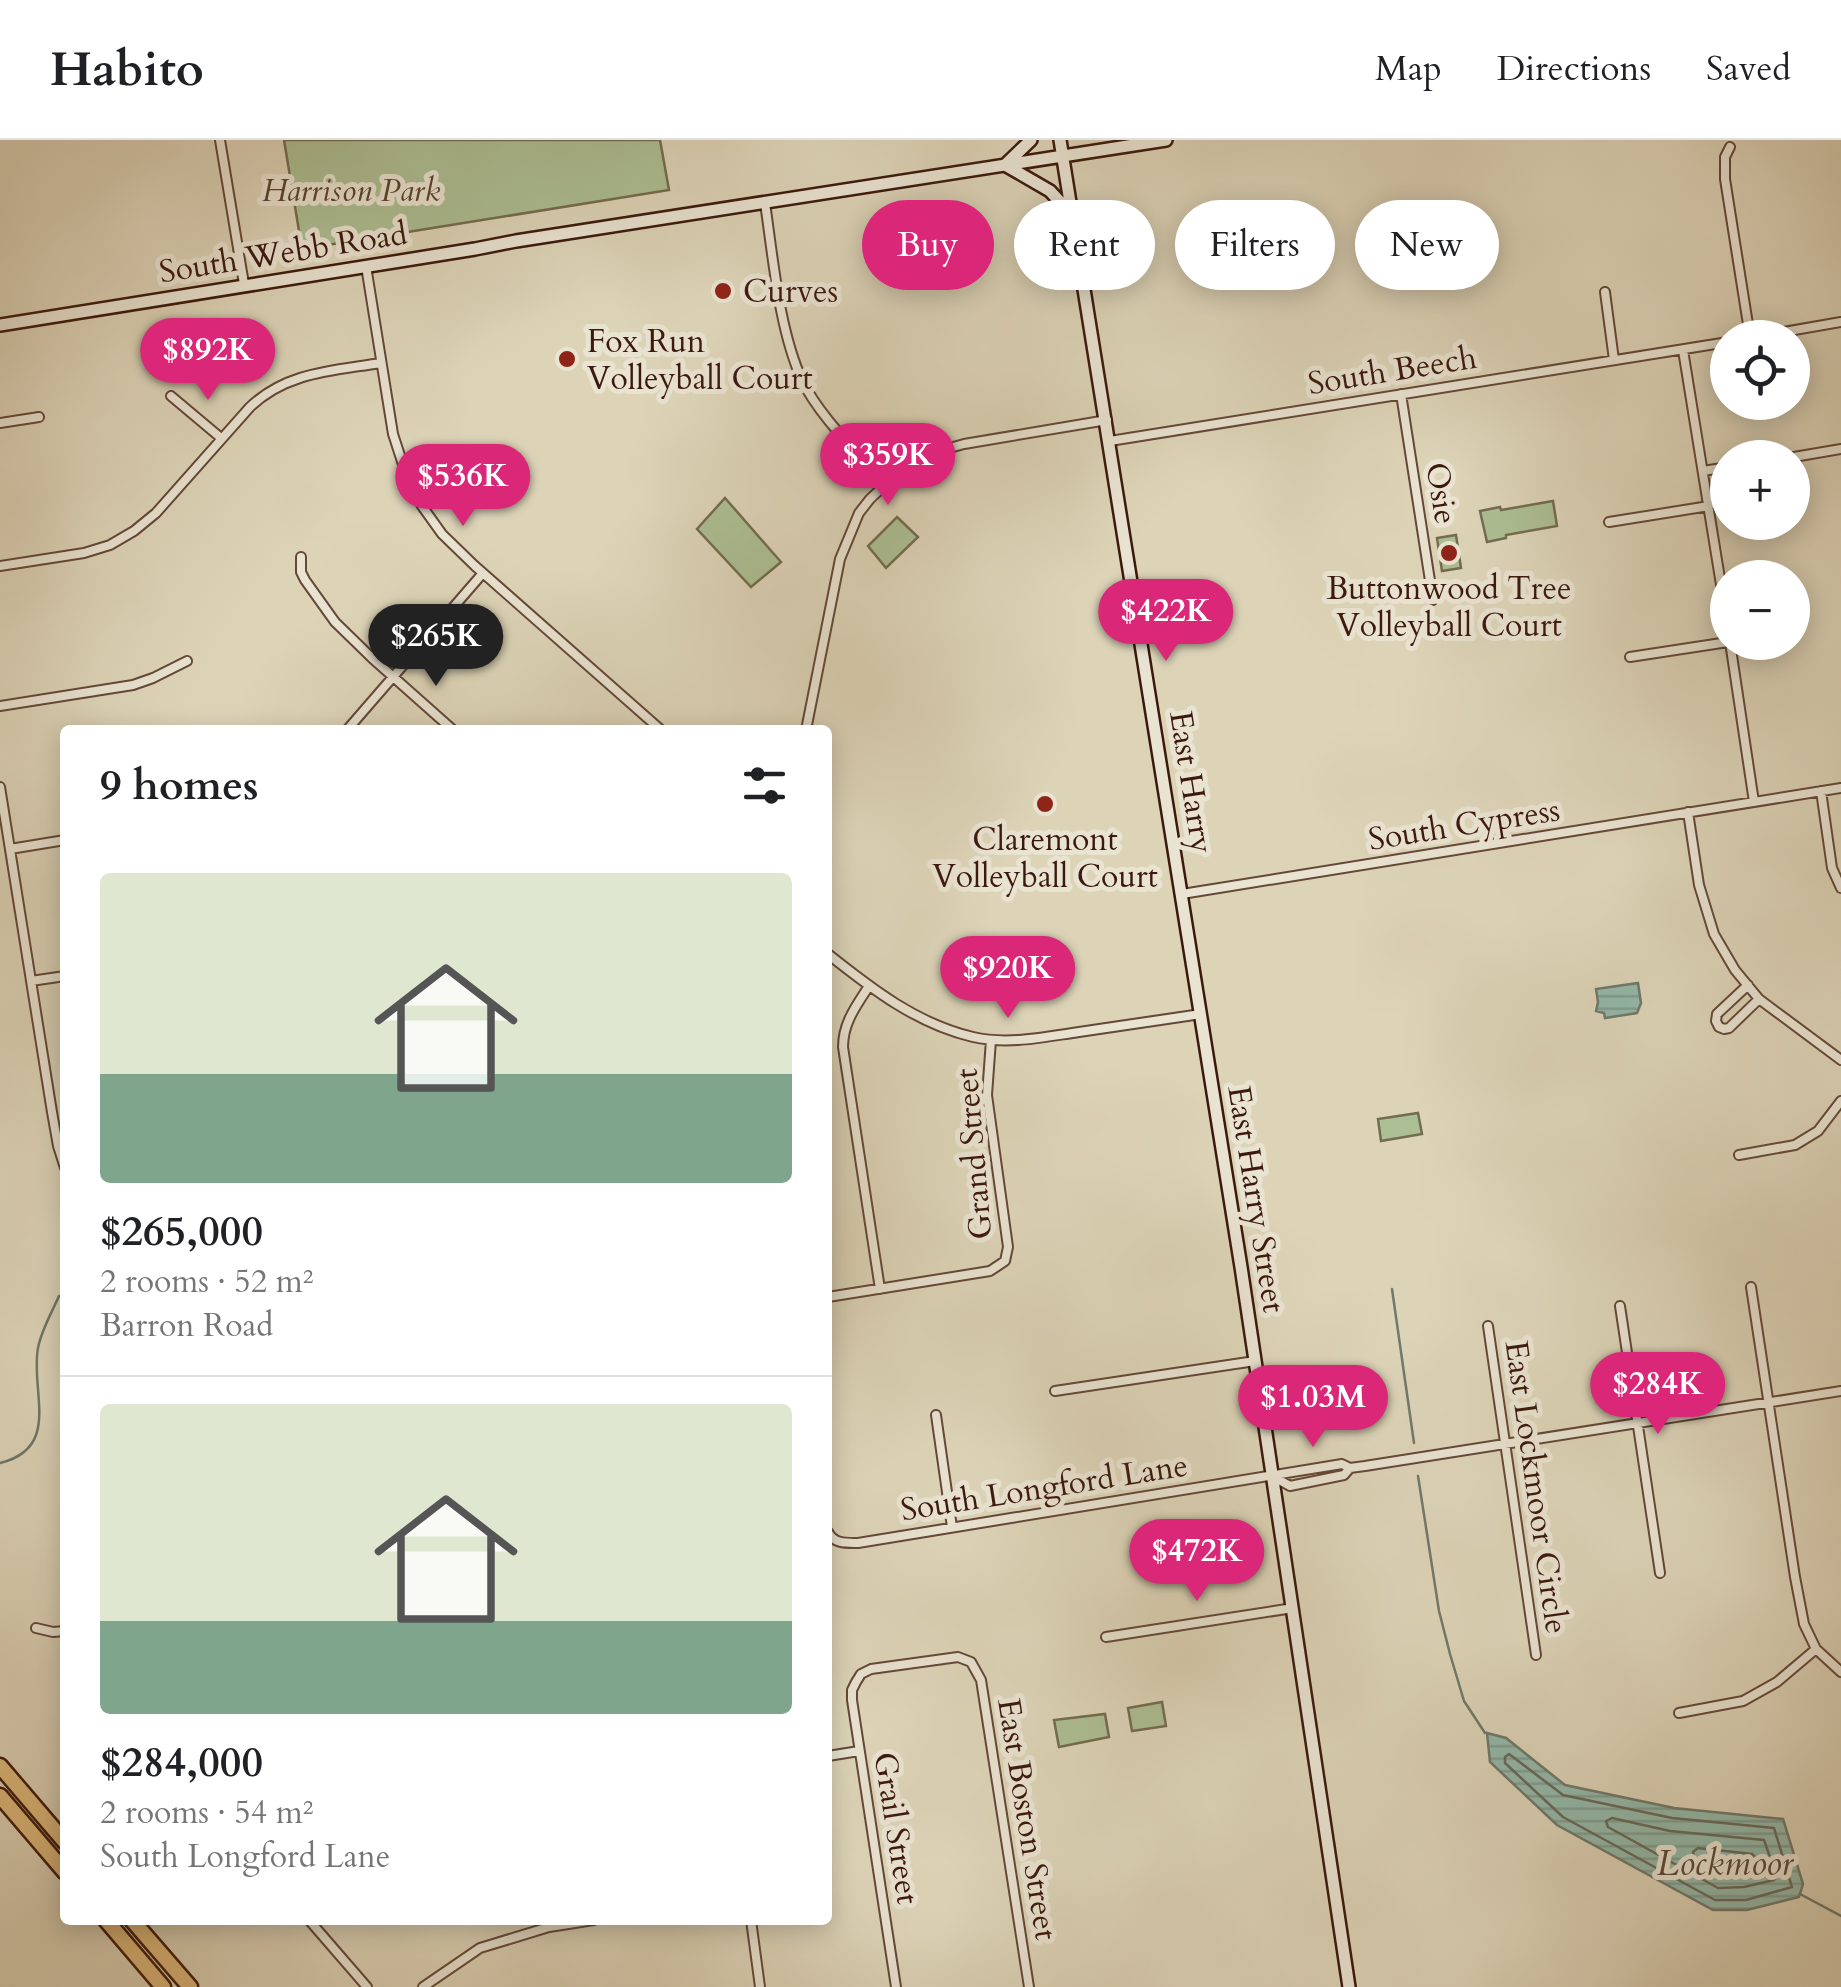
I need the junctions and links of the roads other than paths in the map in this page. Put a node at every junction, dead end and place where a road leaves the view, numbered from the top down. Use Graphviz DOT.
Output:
graph roads {
  1 [pos="220,140"];
  2 [pos="1031,140"];
  3 [pos="1060,140"];
  4 [pos="1166,140"];
  5 [pos="1720,140"];
  6 [pos="1739,140"];
  7 [pos="1730,147"];
  8 [pos="1063,156"];
  9 [pos="1005,165"];
  10 [pos="1057,200"];
  11 [pos="1070,200"];
  12 [pos="764,203"];
  13 [pos="366,266"];
  14 [pos="244,284"];
  15 [pos="1085,290"];
  16 [pos="1605,292"];
  17 [pos="1747,320"];
  18 [pos="1841,322"];
  19 [pos="0,325"];
  20 [pos="1810,327"];
  21 [pos="1710,345"];
  22 [pos="1683,350"];
  23 [pos="1614,360"];
  24 [pos="380,363"];
  25 [pos="1402,394"];
  26 [pos="172,396"];
  27 [pos="39,417"];
  28 [pos="1106,420"];
  29 [pos="0,423"];
  30 [pos="221,438"];
  31 [pos="1110,440"];
  32 [pos="1841,449"];
  33 [pos="1810,454"];
  34 [pos="1710,469"];
  35 [pos="1703,470"];
  36 [pos="885,484"];
  37 [pos="1708,506"];
  38 [pos="1609,522"];
  39 [pos="300,557"];
  40 [pos="1717,560"];
  41 [pos="0,566"];
  42 [pos="483,573"];
  43 [pos="1434,600"];
  44 [pos="1710,645"];
  45 [pos="1630,657"];
  46 [pos="1732,660"];
  47 [pos="188,661"];
  48 [pos="394,677"];
  49 [pos="0,706"];
  50 [pos="351,725"];
  51 [pos="447,725"];
  52 [pos="655,725"];
  53 [pos="807,725"];
  54 [pos="0,786"];
  55 [pos="1841,788"];
  56 [pos="1821,791"];
  57 [pos="1754,802"];
  58 [pos="1688,812"];
  59 [pos="60,841"];
  60 [pos="10,849"];
  61 [pos="1841,888"];
  62 [pos="1182,894"];
  63 [pos="832,957"];
  64 [pos="60,977"];
  65 [pos="31,981"];
  66 [pos="1748,985"];
  67 [pos="869,986"];
  68 [pos="1759,999"];
  69 [pos="1201,1014"];
  70 [pos="991,1040"];
  71 [pos="1841,1060"];
  72 [pos="1841,1101"];
  73 [pos="60,1111"];
  74 [pos="52,1112"];
  75 [pos="60,1152"];
  76 [pos="1739,1156"];
  77 [pos="1751,1287"];
  78 [pos="880,1289"];
  79 [pos="832,1296"];
  80 [pos="1620,1306"];
  81 [pos="1488,1326"];
  82 [pos="1255,1361"];
  83 [pos="1055,1391"];
  84 [pos="1841,1391"];
  85 [pos="1768,1402"];
  86 [pos="936,1415"];
  87 [pos="1637,1423"];
  88 [pos="1506,1444"];
  89 [pos="1272,1476"];
  90 [pos="952,1527"];
  91 [pos="832,1537"];
  92 [pos="1660,1574"];
  93 [pos="1293,1608"];
  94 [pos="36,1628"];
  95 [pos="60,1631"];
  96 [pos="1106,1637"];
  97 [pos="1816,1649"];
  98 [pos="1536,1655"];
  99 [pos="972,1662"];
  100 [pos="1841,1672"];
  101 [pos="1679,1713"];
  102 [pos="859,1751"];
  103 [pos="832,1755"];
  104 [pos="0,1766"];
  105 [pos="0,1796"];
  106 [pos="60,1836"];
  107 [pos="60,1866"];
  108 [pos="110,1925"];
  109 [pos="136,1925"];
  110 [pos="313,1925"];
  111 [pos="562,1925"];
  112 [pos="752,1925"];
  113 [pos="164,1987"];
  114 [pos="190,1987"];
  115 [pos="368,1987"];
  116 [pos="423,1987"];
  117 [pos="760,1987"];
  118 [pos="896,1987"];
  119 [pos="1029,1987"];
  120 [pos="1349,1987"];
  1 -- 14 [label="street"];
  2 -- 9 [label="main road"];
  3 -- 8 [label="main road"];
  4 -- 8 [label="main road, South Webb Road"];
  5 -- 7 [label="street"];
  6 -- 7 [label="street"];
  7 -- 17 [label="street"];
  8 -- 9 [label="main road, South Webb Road"];
  8 -- 11 [label="main road"];
  9 -- 10 [label="main road"];
  9 -- 12 [label="main road, South Webb Road"];
  12 -- 13 [label="main road, South Webb Road"];
  12 -- 36 [label="street"];
  13 -- 14 [label="main road, South Webb Road"];
  13 -- 24 [label="street"];
  14 -- 19 [label="main road, South Webb Road"];
  15 -- 28 [label="main road"];
  16 -- 23 [label="street"];
  18 -- 20 [label="street"];
  21 -- 22 [label="street, South Beech"];
  22 -- 23 [label="street, South Beech"];
  22 -- 35 [label="street"];
  23 -- 25 [label="street, South Beech"];
  24 -- 30 [label="street"];
  24 -- 42 [label="street"];
  25 -- 31 [label="street, South Beech"];
  25 -- 43 [label="street, Osie"];
  26 -- 30 [label="street"];
  27 -- 29 [label="street"];
  28 -- 31 [label="main road"];
  28 -- 36 [label="street"];
  30 -- 41 [label="street"];
  31 -- 62 [label="main road, East Harry"];
  32 -- 33 [label="street"];
  34 -- 35 [label="street"];
  35 -- 37 [label="street"];
  36 -- 53 [label="street"];
  37 -- 38 [label="street"];
  37 -- 40 [label="street"];
  39 -- 48 [label="street"];
  42 -- 48 [label="street"];
  42 -- 52 [label="street"];
  44 -- 45 [label="street"];
  46 -- 57 [label="street"];
  47 -- 49 [label="street"];
  48 -- 50 [label="street"];
  48 -- 51 [label="street"];
  54 -- 60 [label="street"];
  55 -- 56 [label="street, South Cypress"];
  56 -- 57 [label="street, South Cypress"];
  56 -- 61 [label="street"];
  57 -- 58 [label="street, South Cypress"];
  58 -- 62 [label="street, South Cypress"];
  58 -- 66 [label="street"];
  59 -- 60 [label="street"];
  60 -- 65 [label="street"];
  62 -- 69 [label="main road, East Harry Street"];
  63 -- 67 [label="street"];
  64 -- 65 [label="street"];
  65 -- 74 [label="street"];
  66 -- 68 [label="street"];
  66 -- 68 [label="street"];
  67 -- 70 [label="street"];
  67 -- 78 [label="street"];
  68 -- 71 [label="street"];
  69 -- 70 [label="street"];
  69 -- 82 [label="main road, East Harry Street"];
  70 -- 78 [label="street, Grand Street"];
  72 -- 76 [label="street"];
  73 -- 74 [label="street"];
  74 -- 75 [label="street"];
  77 -- 85 [label="street"];
  78 -- 79 [label="street"];
  80 -- 87 [label="street"];
  81 -- 88 [label="street, East Lockmoor Circle"];
  82 -- 83 [label="street"];
  82 -- 89 [label="main road, East Harry Street"];
  84 -- 85 [label="street, South Longford Lane"];
  85 -- 87 [label="street, South Longford Lane"];
  85 -- 97 [label="street"];
  86 -- 90 [label="street"];
  87 -- 88 [label="street, South Longford Lane"];
  87 -- 92 [label="street"];
  88 -- 89 [label="street, South Longford Lane"];
  88 -- 98 [label="street, East Lockmoor Circle"];
  89 -- 90 [label="street, South Longford Lane"];
  89 -- 93 [label="main road, East Harry Street"];
  90 -- 91 [label="street, South Longford Lane"];
  93 -- 96 [label="street"];
  93 -- 120 [label="main road, East Harry Street"];
  94 -- 95 [label="street"];
  97 -- 100 [label="street"];
  97 -- 101 [label="street"];
  99 -- 102 [label="street, Grail Street"];
  99 -- 119 [label="street, East Boston Street"];
  102 -- 103 [label="street"];
  102 -- 118 [label="street, Grail Street"];
  104 -- 106 [label="highway"];
  105 -- 107 [label="highway"];
  108 -- 113 [label="highway"];
  109 -- 114 [label="highway"];
  110 -- 115 [label="street"];
  111 -- 116 [label="street"];
  112 -- 117 [label="street"];
}
